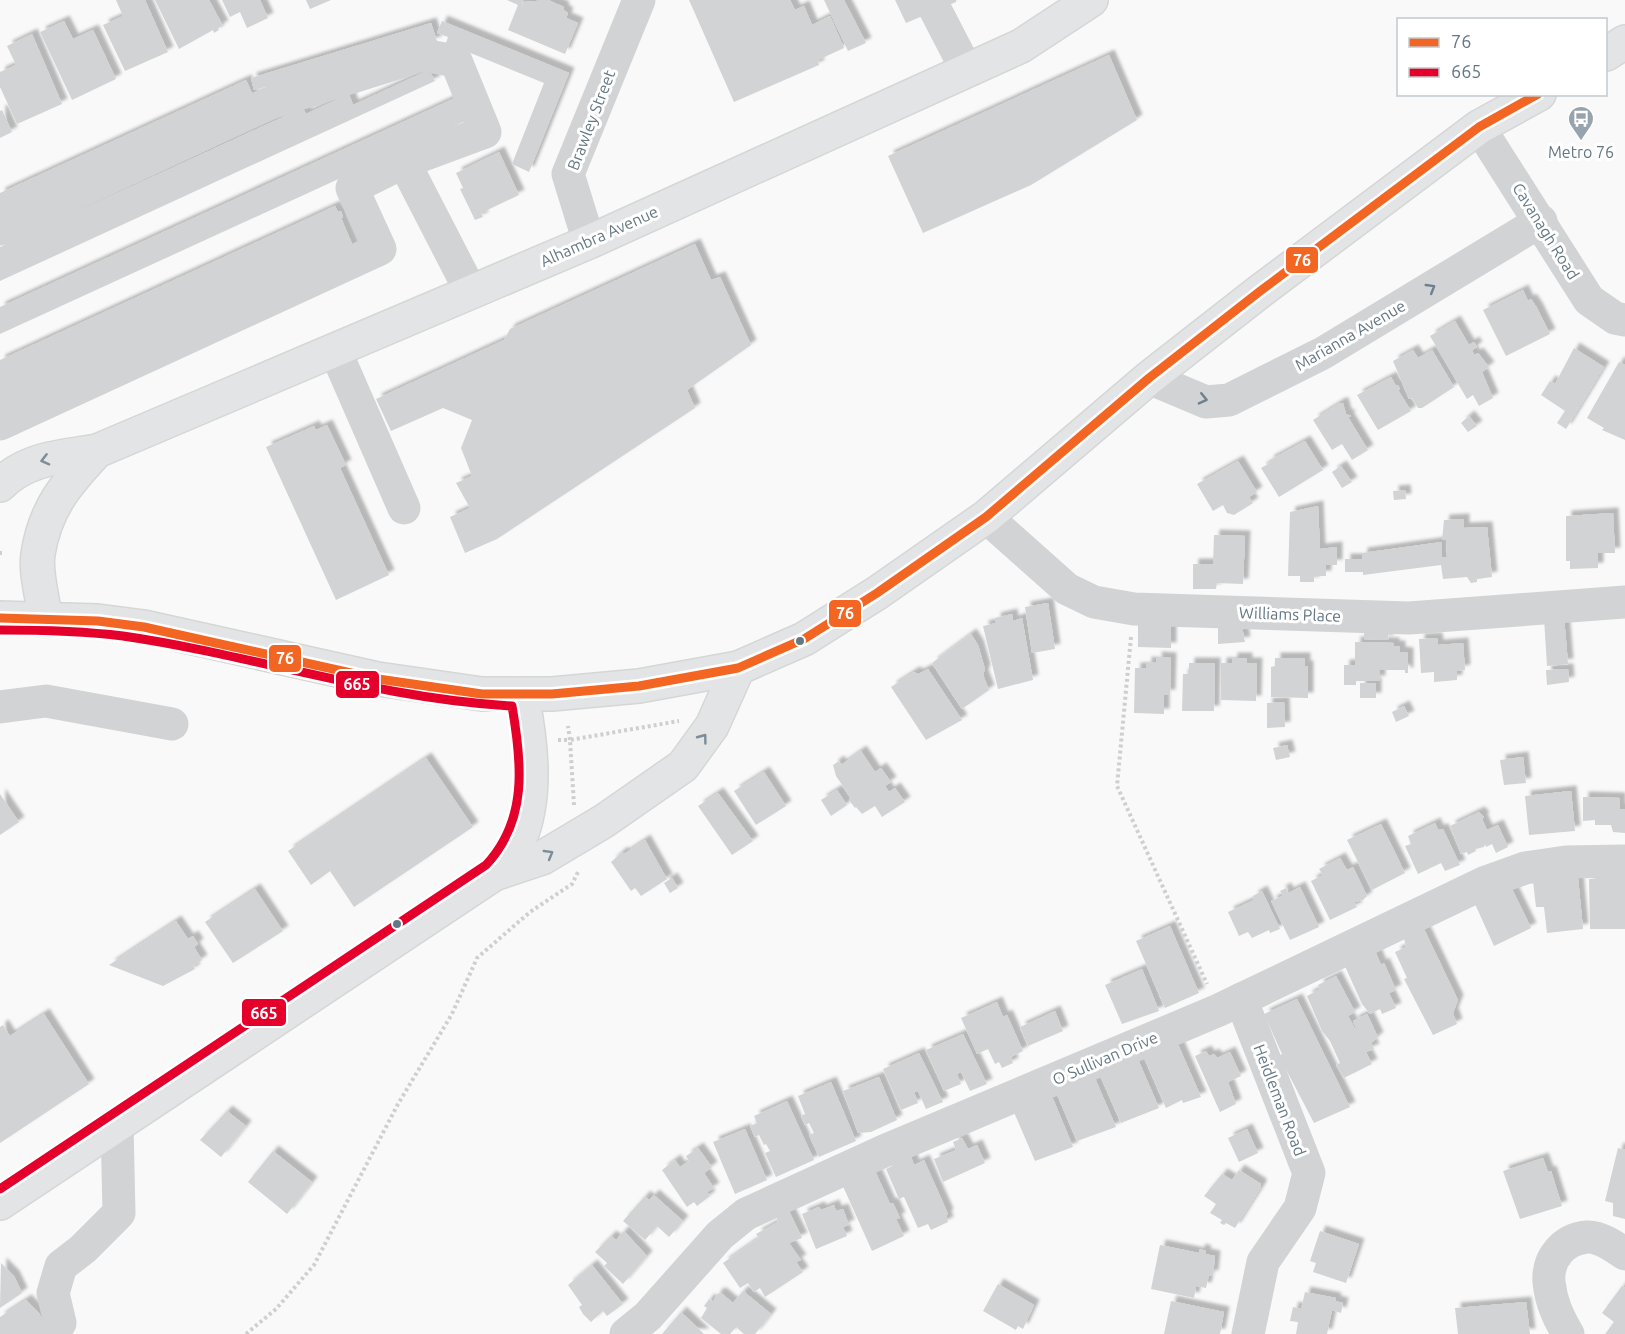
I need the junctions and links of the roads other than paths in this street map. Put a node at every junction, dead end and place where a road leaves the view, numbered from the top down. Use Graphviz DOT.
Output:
graph roads {
  1 [pos="639,0"];
  2 [pos="1090,0"];
  3 [pos="936,11"];
  4 [pos="1625,42"];
  5 [pos="1607,53"];
  6 [pos="967,71"];
  7 [pos="1535,96"];
  8 [pos="1479,127"];
  9 [pos="404,162"];
  10 [pos="1541,221"];
  11 [pos="0,229"];
  12 [pos="589,242"];
  13 [pos="471,292"];
  14 [pos="1625,320"];
  15 [pos="334,350"];
  16 [pos="1149,378"];
  17 [pos="0,424"];
  18 [pos="97,451"];
  19 [pos="0,484"];
  20 [pos="404,508"];
  21 [pos="986,517"];
  22 [pos="1625,602"];
  23 [pos="0,618"];
  24 [pos="45,618"];
  25 [pos="738,668"];
  26 [pos="522,695"];
  27 [pos="0,707"];
  28 [pos="172,724"];
  29 [pos="1625,861"];
  30 [pos="494,874"];
  31 [pos="1230,1004"];
  32 [pos="117,1125"];
  33 [pos="0,1203"];
  34 [pos="1625,1254"];
  35 [pos="53,1334"];
  36 [pos="626,1334"];
  37 [pos="1248,1334"];
  38 [pos="1568,1334"];
  1 -- 12 [label="street, Brawley Street"];
  2 -- 6 [label="main road, Alhambra Avenue"];
  3 -- 6 [label="street"];
  4 -- 5 [label="main road"];
  6 -- 12 [label="main road, Alhambra Avenue"];
  7 -- 8 [label="main road"];
  8 -- 10 [label="street, Cavanagh Road"];
  8 -- 16 [label="main road"];
  9 -- 11 [label="street"];
  9 -- 13 [label="street"];
  9 -- 17 [label="street"];
  10 -- 14 [label="street, Cavanagh Road"];
  16 -- 10 [label="street, Marianna Avenue, one-way"];
  12 -- 13 [label="main road, Alhambra Avenue"];
  13 -- 15 [label="main road, Alhambra Avenue"];
  15 -- 18 [label="main road, Alhambra Avenue"];
  15 -- 20 [label="street"];
  16 -- 21 [label="main road"];
  18 -- 19 [label="main road, one-way"];
  18 -- 24 [label="main road"];
  21 -- 22 [label="street, Williams Place"];
  21 -- 25 [label="main road"];
  23 -- 24 [label="main road"];
  24 -- 26 [label="main road"];
  25 -- 26 [label="main road"];
  30 -- 25 [label="main road, one-way"];
  26 -- 30 [label="main road"];
  27 -- 28 [label="street"];
  29 -- 31 [label="street, O Sullivan Drive"];
  30 -- 32 [label="main road"];
  31 -- 36 [label="street, O Sullivan Drive"];
  31 -- 37 [label="street, Heidleman Road"];
  32 -- 33 [label="main road"];
  32 -- 35 [label="street"];
  34 -- 38 [label="street"];
}
